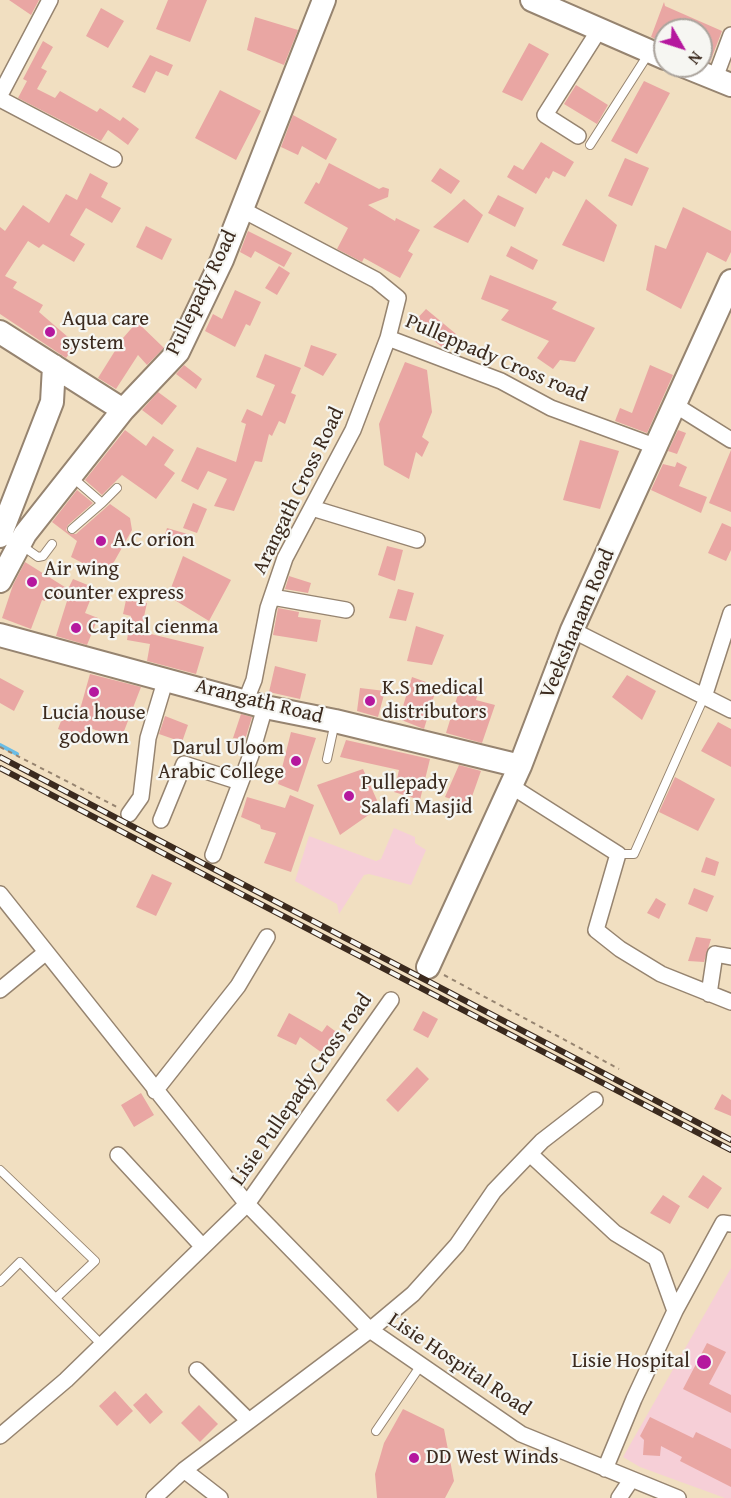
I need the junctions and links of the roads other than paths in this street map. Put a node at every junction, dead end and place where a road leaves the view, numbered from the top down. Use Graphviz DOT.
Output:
graph roads {
  1 [pos="50,0"];
  2 [pos="324,0"];
  3 [pos="532,0"];
  4 [pos="599,30"];
  5 [pos="731,35"];
  6 [pos="653,53"];
  7 [pos="653,60"];
  8 [pos="723,82"];
  9 [pos="0,97"];
  10 [pos="584,141"];
  11 [pos="114,159"];
  12 [pos="241,209"];
  13 [pos="731,281"];
  14 [pos="0,332"];
  15 [pos="388,338"];
  16 [pos="63,372"];
  17 [pos="675,405"];
  18 [pos="123,410"];
  19 [pos="731,440"];
  20 [pos="657,447"];
  21 [pos="71,476"];
  22 [pos="117,488"];
  23 [pos="102,503"];
  24 [pos="312,508"];
  25 [pos="72,529"];
  26 [pos="10,540"];
  27 [pos="417,540"];
  28 [pos="51,544"];
  29 [pos="0,581"];
  30 [pos="272,597"];
  31 [pos="346,610"];
  32 [pos="731,613"];
  33 [pos="572,630"];
  34 [pos="0,635"];
  35 [pos="170,680"];
  36 [pos="704,696"];
  37 [pos="256,704"];
  38 [pos="731,710"];
  39 [pos="335,721"];
  40 [pos="327,759"];
  41 [pos="515,776"];
  42 [pos="240,782"];
  43 [pos="129,814"];
  44 [pos="161,819"];
  45 [pos="618,854"];
  46 [pos="213,855"];
  47 [pos="0,894"];
  48 [pos="267,937"];
  49 [pos="45,953"];
  50 [pos="731,957"];
  51 [pos="428,967"];
  52 [pos="0,990"];
  53 [pos="709,994"];
  54 [pos="391,1000"];
  55 [pos="731,1002"];
  56 [pos="155,1091"];
  57 [pos="595,1100"];
  58 [pos="530,1154"];
  59 [pos="118,1155"];
  60 [pos="0,1170"];
  61 [pos="247,1204"];
  62 [pos="731,1224"];
  63 [pos="203,1246"];
  64 [pos="0,1282"];
  65 [pos="56,1298"];
  66 [pos="675,1311"];
  67 [pos="370,1330"];
  68 [pos="102,1345"];
  69 [pos="421,1365"];
  70 [pos="198,1370"];
  71 [pos="249,1421"];
  72 [pos="376,1431"];
  73 [pos="0,1436"];
  74 [pos="605,1469"];
  75 [pos="184,1470"];
  76 [pos="631,1480"];
  77 [pos="154,1498"];
  78 [pos="220,1498"];
  79 [pos="619,1498"];
  80 [pos="678,1498"];
  1 -- 9 [label="street"];
  2 -- 12 [label="street, Pullepady Road"];
  3 -- 4 [label="street"];
  4 -- 6 [label="street"];
  4 -- 10 [label="street"];
  5 -- 8 [label="street"];
  7 -- 10 [label="lane"];
  9 -- 11 [label="street"];
  12 -- 15 [label="street, Pulleppady Cross road"];
  12 -- 18 [label="street, Pullepady Road"];
  13 -- 17 [label="street, Veekshanam Road"];
  14 -- 16 [label="street"];
  15 -- 20 [label="street, Pulleppady Cross road"];
  15 -- 24 [label="street, Arangath Cross Road"];
  16 -- 18 [label="street"];
  16 -- 26 [label="street"];
  17 -- 19 [label="street"];
  17 -- 20 [label="street, Veekshanam Road"];
  18 -- 21 [label="street, Pullepady Road"];
  20 -- 33 [label="street, Veekshanam Road"];
  21 -- 23 [label="lane"];
  21 -- 26 [label="street, Pullepady Road"];
  22 -- 23 [label="lane"];
  23 -- 25 [label="lane"];
  24 -- 27 [label="street"];
  24 -- 30 [label="street, Arangath Cross Road"];
  26 -- 28 [label="lane"];
  26 -- 29 [label="street, Pullepady Road"];
  30 -- 31 [label="street"];
  30 -- 37 [label="street, Arangath Cross Road"];
  32 -- 36 [label="street"];
  33 -- 36 [label="street"];
  33 -- 41 [label="street, Veekshanam Road"];
  34 -- 35 [label="street, Arangath Road"];
  35 -- 37 [label="street, Arangath Road"];
  35 -- 43 [label="street"];
  36 -- 38 [label="street"];
  36 -- 45 [label="lane"];
  37 -- 39 [label="street, Arangath Road"];
  37 -- 42 [label="street, Arangath Cross Road"];
  39 -- 40 [label="lane"];
  39 -- 41 [label="street, Arangath Road"];
  41 -- 45 [label="street"];
  41 -- 51 [label="street, Veekshanam Road"];
  42 -- 44 [label="street"];
  42 -- 46 [label="street, Arangath Cross Road"];
  45 -- 53 [label="street"];
  47 -- 49 [label="street"];
  48 -- 56 [label="street"];
  49 -- 52 [label="street"];
  49 -- 56 [label="street"];
  50 -- 53 [label="street"];
  53 -- 55 [label="street"];
  54 -- 61 [label="street, Lisie Pullepady Cross road"];
  56 -- 61 [label="street"];
  57 -- 58 [label="street"];
  58 -- 66 [label="street"];
  58 -- 67 [label="street"];
  59 -- 63 [label="street"];
  60 -- 65 [label="lane"];
  61 -- 63 [label="street, Lisie Pullepady Cross road"];
  61 -- 67 [label="street"];
  62 -- 66 [label="street"];
  63 -- 68 [label="street, Lisie Pullepady Cross road"];
  64 -- 65 [label="lane"];
  65 -- 68 [label="lane"];
  66 -- 74 [label="street"];
  67 -- 69 [label="street, Lisie Hospital Road"];
  67 -- 71 [label="street, Lisie Hospital Road"];
  68 -- 73 [label="street, Lisie Pullepady Cross road"];
  69 -- 72 [label="lane"];
  69 -- 74 [label="street, Lisie Hospital Road"];
  70 -- 71 [label="street"];
  71 -- 75 [label="street, Lisie Hospital Road"];
  74 -- 76 [label="street, Lisie Hospital Road"];
  75 -- 77 [label="street, Lisie Hospital Road"];
  75 -- 78 [label="street"];
  76 -- 79 [label="street"];
  76 -- 80 [label="street, Lisie Hospital Road"];
}
